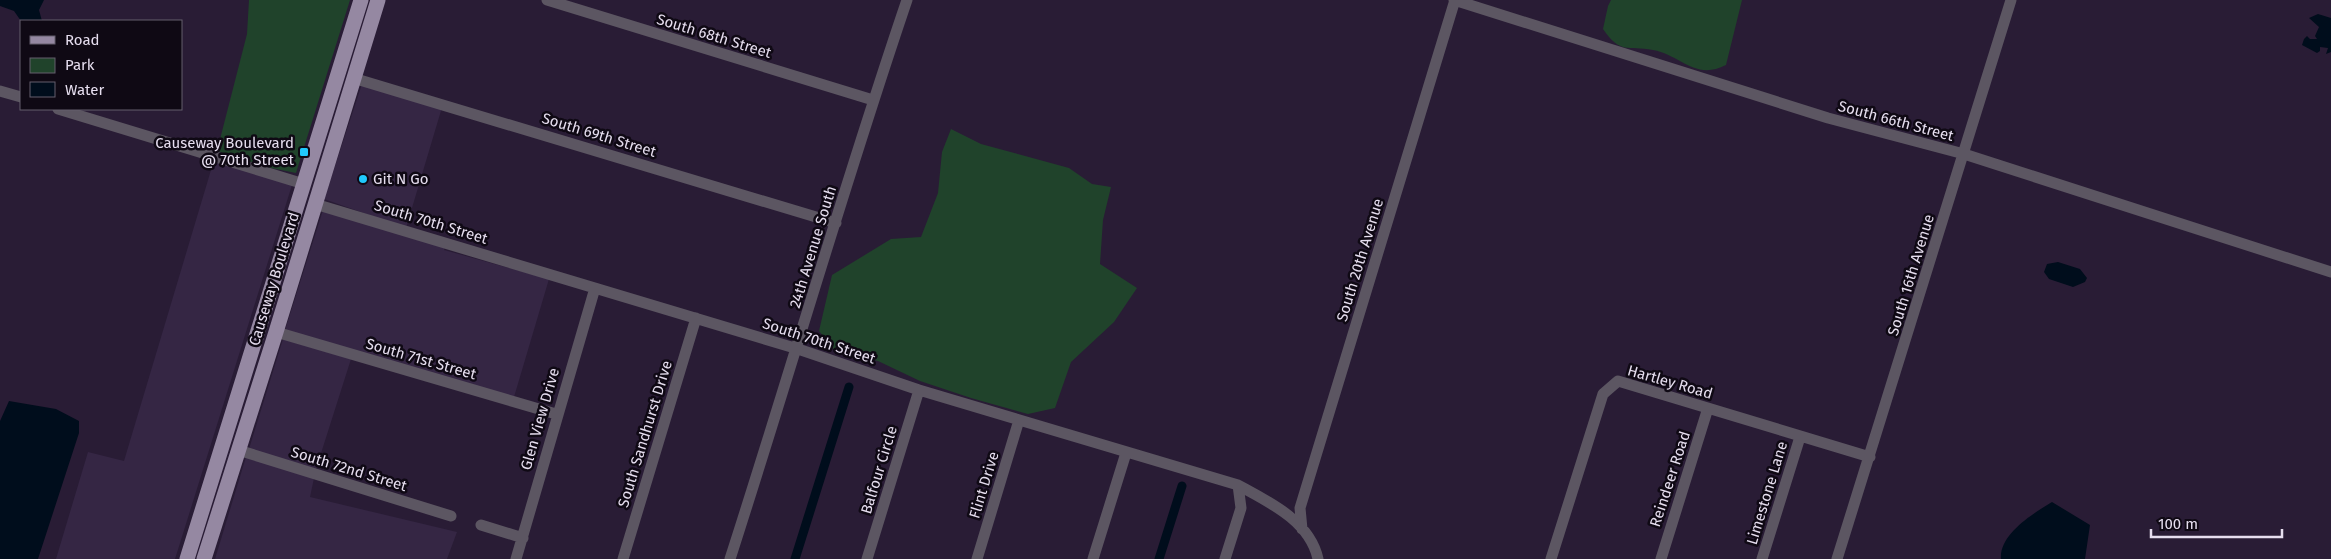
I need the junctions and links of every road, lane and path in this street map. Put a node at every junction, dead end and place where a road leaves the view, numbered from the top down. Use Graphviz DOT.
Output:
graph roads {
  1 [pos="362,0"];
  2 [pos="378,0"];
  3 [pos="547,0"];
  4 [pos="906,0"];
  5 [pos="1454,0"];
  6 [pos="2011,0"];
  7 [pos="353,78"];
  8 [pos="0,91"];
  9 [pos="20,98"];
  10 [pos="873,100"];
  11 [pos="61,110"];
  12 [pos="1964,154"];
  13 [pos="302,192"];
  14 [pos="317,196"];
  15 [pos="836,223"];
  16 [pos="2331,272"];
  17 [pos="595,288"];
  18 [pos="696,318"];
  19 [pos="276,332"];
  20 [pos="798,349"];
  21 [pos="919,390"];
  22 [pos="1708,408"];
  23 [pos="556,414"];
  24 [pos="1019,420"];
  25 [pos="1800,437"];
  26 [pos="238,450"];
  27 [pos="1126,453"];
  28 [pos="1870,457"];
  29 [pos="1238,485"];
  30 [pos="452,516"];
  31 [pos="481,525"];
  32 [pos="1302,529"];
  33 [pos="523,538"];
  34 [pos="187,559"];
  35 [pos="204,559"];
  36 [pos="516,559"];
  37 [pos="623,559"];
  38 [pos="730,559"];
  39 [pos="867,559"];
  40 [pos="977,559"];
  41 [pos="1093,559"];
  42 [pos="1225,559"];
  43 [pos="1318,559"];
  44 [pos="1551,559"];
  45 [pos="1661,559"];
  46 [pos="1762,559"];
  47 [pos="1837,559"];
  1 -- 13 [label="main road, Causeway Boulevard"];
  2 -- 7 [label="main road, Causeway Boulevard"];
  3 -- 10 [label="street, South 68th Street"];
  4 -- 10 [label="street, 24th Avenue South"];
  5 -- 12 [label="street, South 66th Street"];
  5 -- 32 [label="street, South 20th Avenue"];
  6 -- 12 [label="street, South 16th Avenue"];
  7 -- 14 [label="main road, Causeway Boulevard"];
  7 -- 15 [label="street, South 69th Street"];
  8 -- 9 [label="street"];
  10 -- 15 [label="street, 24th Avenue South"];
  11 -- 13 [label="street"];
  12 -- 16 [label="street, South 66th Street"];
  12 -- 28 [label="street, South 16th Avenue"];
  13 -- 14 [label="main road"];
  13 -- 34 [label="main road, Causeway Boulevard"];
  14 -- 17 [label="street, South 70th Street"];
  14 -- 19 [label="main road, Causeway Boulevard"];
  15 -- 20 [label="street, 24th Avenue South"];
  17 -- 18 [label="street, South 70th Street"];
  17 -- 23 [label="street, Glen View Drive"];
  18 -- 20 [label="street, South 70th Street"];
  18 -- 37 [label="street, South Sandhurst Drive"];
  19 -- 23 [label="street, South 71st Street"];
  19 -- 26 [label="main road, Causeway Boulevard"];
  20 -- 21 [label="street, South 70th Street"];
  20 -- 38 [label="street, 24th Avenue South"];
  21 -- 24 [label="street, South 70th Street"];
  21 -- 39 [label="street, Balfour Circle"];
  22 -- 25 [label="street, Hartley Road"];
  22 -- 44 [label="street, Hartley Road"];
  22 -- 45 [label="street, Reindeer Road"];
  23 -- 33 [label="street, Glen View Drive"];
  24 -- 27 [label="street, South 70th Street"];
  24 -- 40 [label="street, Flint Drive"];
  25 -- 28 [label="street, Hartley Road"];
  25 -- 46 [label="street, Limestone Lane"];
  26 -- 30 [label="street, South 72nd Street"];
  26 -- 35 [label="main road, Causeway Boulevard"];
  27 -- 29 [label="street, South 70th Street"];
  27 -- 41 [label="street"];
  28 -- 47 [label="street, South 16th Avenue"];
  29 -- 32 [label="street, South 70th Street"];
  29 -- 42 [label="street"];
  31 -- 33 [label="street"];
  32 -- 43 [label="street"];
  33 -- 36 [label="street, Glen View Drive"];
}
